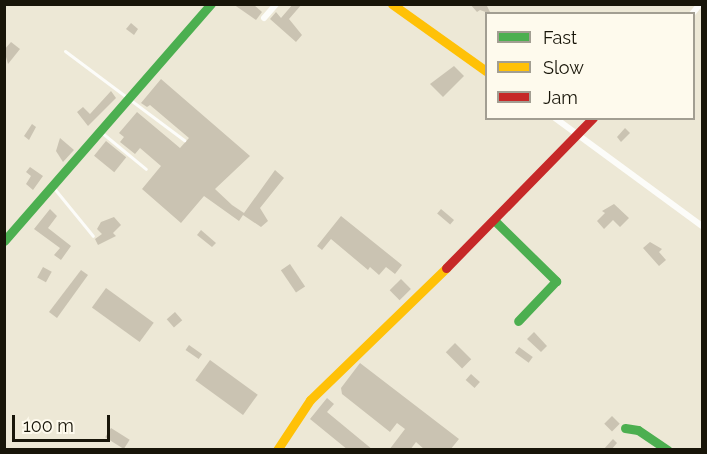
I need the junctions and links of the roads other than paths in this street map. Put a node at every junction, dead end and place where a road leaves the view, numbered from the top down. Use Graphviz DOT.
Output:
graph roads {
  1 [pos="211,4"];
  2 [pos="265,4"];
  3 [pos="392,4"];
  4 [pos="273,7"];
  5 [pos="264,18"];
  6 [pos="65,51"];
  7 [pos="485,70"];
  8 [pos="133,98"];
  9 [pos="558,120"];
  10 [pos="591,120"];
  11 [pos="101,132"];
  12 [pos="578,134"];
  13 [pos="184,140"];
  14 [pos="146,169"];
  15 [pos="52,186"];
  16 [pos="495,221"];
  17 [pos="702,226"];
  18 [pos="93,236"];
  19 [pos="4,241"];
  20 [pos="518,321"];
  21 [pos="625,428"];
  22 [pos="277,450"];
  23 [pos="668,450"];
  1 -- 8 [label="street"];
  2 -- 4 [label="street"];
  3 -- 7 [label="street"];
  4 -- 5 [label="street"];
  6 -- 8 [label="lane"];
  8 -- 11 [label="street"];
  8 -- 13 [label="lane"];
  9 -- 12 [label="street"];
  10 -- 12 [label="street"];
  11 -- 14 [label="lane"];
  11 -- 15 [label="street"];
  12 -- 16 [label="street"];
  12 -- 17 [label="street"];
  15 -- 18 [label="lane"];
  15 -- 19 [label="street"];
  16 -- 20 [label="street"];
  16 -- 22 [label="street"];
  21 -- 23 [label="street"];
}
